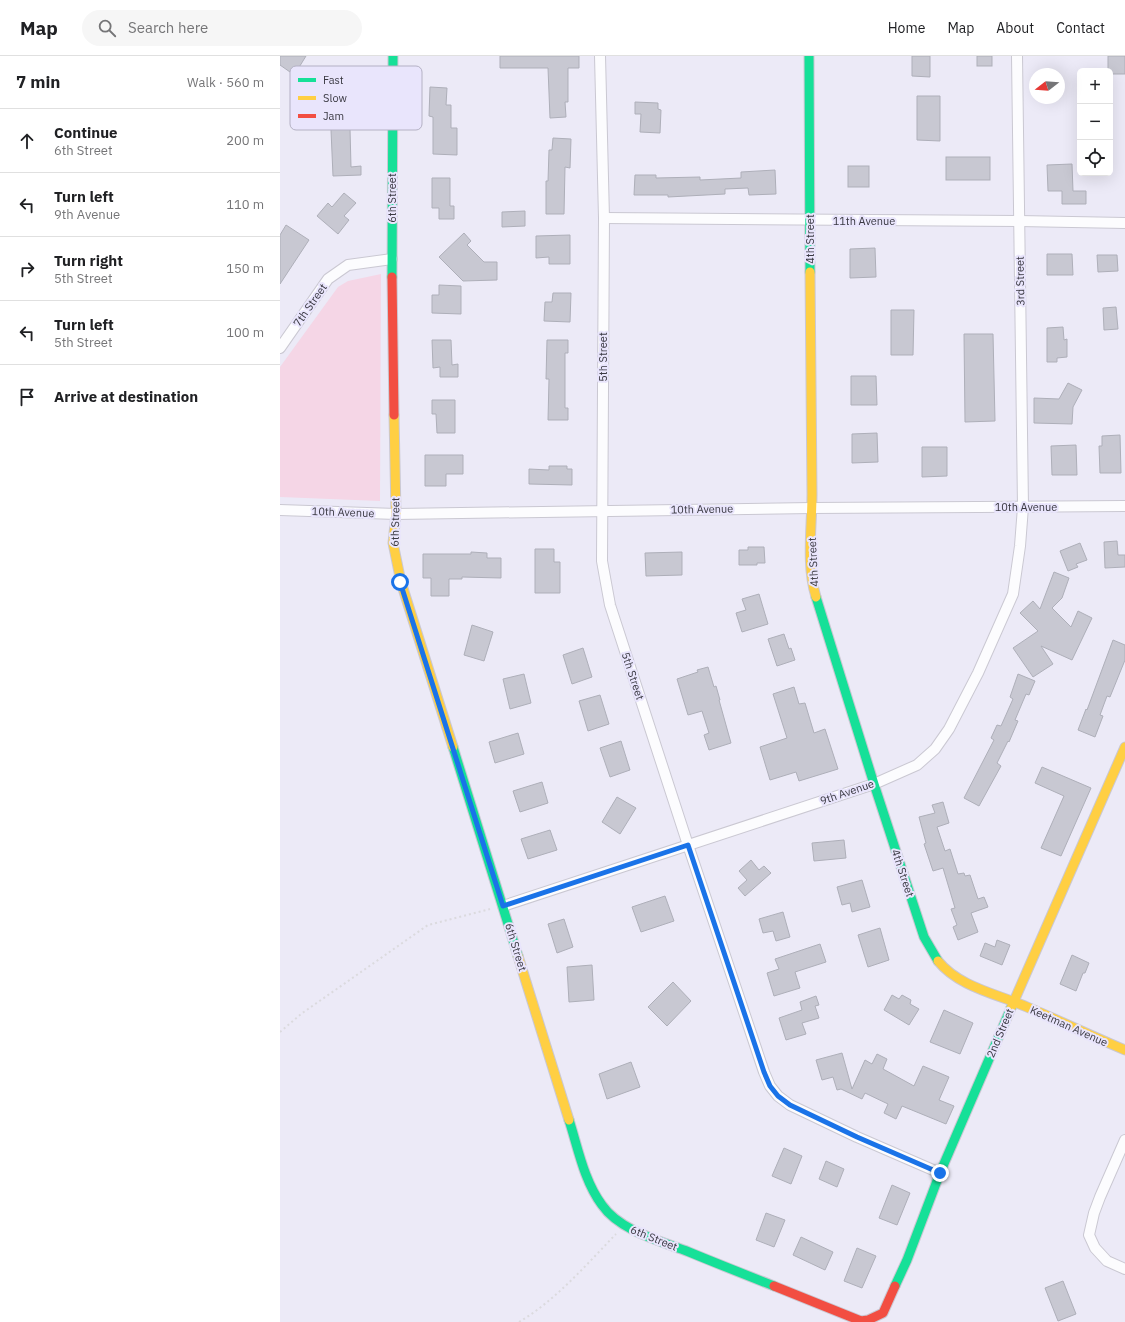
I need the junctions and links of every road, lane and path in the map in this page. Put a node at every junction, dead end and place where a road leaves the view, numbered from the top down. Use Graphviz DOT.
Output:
graph roads {
  1 [pos="393,56"];
  2 [pos="600,56"];
  3 [pos="809,56"];
  4 [pos="1017,56"];
  5 [pos="393,66"];
  6 [pos="393,130"];
  7 [pos="604,218"];
  8 [pos="810,221"];
  9 [pos="1019,221"];
  10 [pos="1125,223"];
  11 [pos="392,259"];
  12 [pos="280,348"];
  13 [pos="1125,506"];
  14 [pos="1023,507"];
  15 [pos="812,508"];
  16 [pos="280,510"];
  17 [pos="602,510"];
  18 [pos="396,514"];
  19 [pos="1125,748"];
  20 [pos="874,784"];
  21 [pos="688,845"];
  22 [pos="503,906"];
  23 [pos="1014,1001"];
  24 [pos="280,1032"];
  25 [pos="1125,1050"];
  26 [pos="1125,1140"];
  27 [pos="940,1173"];
  28 [pos="624,1226"];
  29 [pos="1125,1270"];
  30 [pos="875,1318"];
  31 [pos="518,1322"];
  1 -- 5 [label="street, 6th Street"];
  2 -- 7 [label="street, 5th Street"];
  3 -- 8 [label="street, 4th Street"];
  4 -- 9 [label="street, 3rd Street"];
  6 -- 11 [label="street, 6th Street"];
  7 -- 8 [label="street, 11th Avenue"];
  7 -- 17 [label="street, 5th Street"];
  8 -- 9 [label="street, 11th Avenue"];
  8 -- 15 [label="street, 4th Street"];
  9 -- 10 [label="street, 11th Avenue"];
  9 -- 14 [label="street, 3rd Street"];
  11 -- 12 [label="street, 7th Street"];
  11 -- 18 [label="street, 6th Street"];
  13 -- 14 [label="street, 10th Avenue"];
  14 -- 15 [label="street, 10th Avenue"];
  14 -- 20 [label="street, 9th Avenue"];
  15 -- 17 [label="street, 10th Avenue"];
  15 -- 20 [label="street, 4th Street"];
  16 -- 18 [label="street, 10th Avenue"];
  17 -- 18 [label="street, 10th Avenue"];
  17 -- 21 [label="street, 5th Street"];
  18 -- 22 [label="street, 6th Street"];
  19 -- 23 [label="street, 2nd Street"];
  20 -- 21 [label="street, 9th Avenue"];
  20 -- 23 [label="street, 4th Street"];
  21 -- 22 [label="street, 9th Avenue"];
  21 -- 27 [label="street, 5th Street"];
  22 -- 24 [label="path"];
  22 -- 28 [label="street, 6th Street"];
  23 -- 25 [label="street, Keetman Avenue"];
  23 -- 27 [label="street, 2nd Street"];
  26 -- 29 [label="street"];
  27 -- 30 [label="street, 2nd Street"];
  28 -- 30 [label="street, 6th Street"];
  28 -- 31 [label="path"];
}
